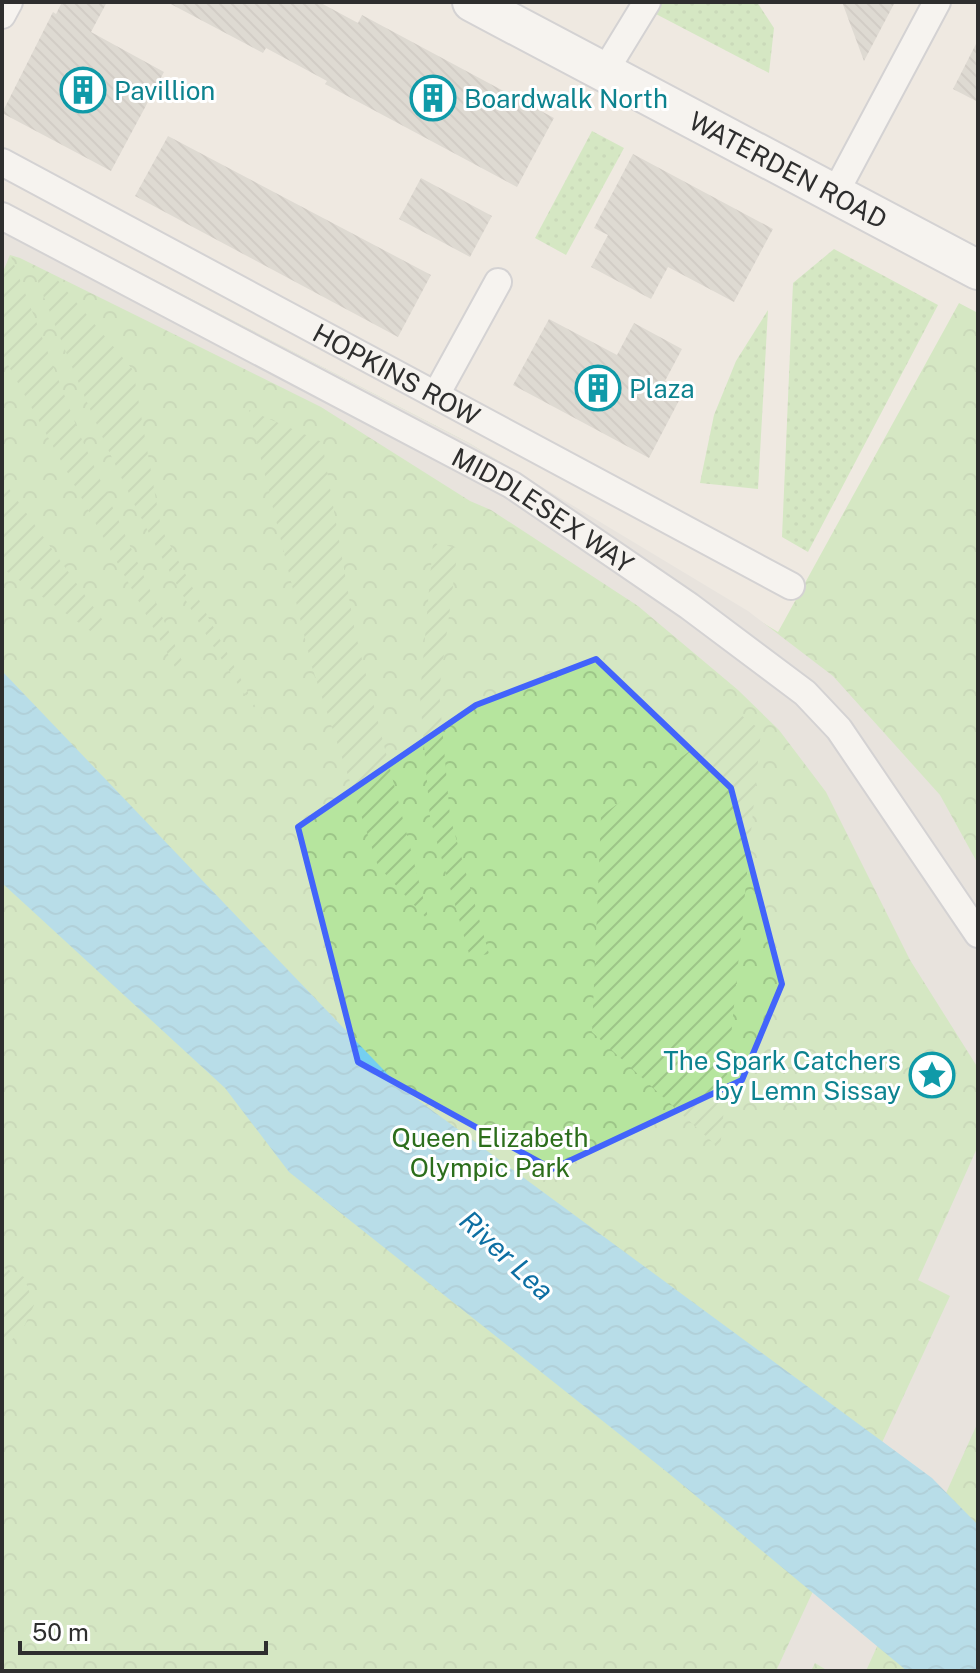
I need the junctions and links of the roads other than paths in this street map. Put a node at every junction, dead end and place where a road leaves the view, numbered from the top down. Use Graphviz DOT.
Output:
graph roads {
  1 [pos="9,2"];
  2 [pos="472,2"];
  3 [pos="647,2"];
  4 [pos="937,2"];
  5 [pos="2,15"];
  6 [pos="603,74"];
  7 [pos="2,162"];
  8 [pos="834,195"];
  9 [pos="2,216"];
  10 [pos="978,270"];
  11 [pos="498,282"];
  12 [pos="437,393"];
  13 [pos="791,586"];
  14 [pos="978,934"];
  1 -- 5 [label="street"];
  2 -- 6 [label="street, WATERDEN ROAD"];
  3 -- 6 [label="street"];
  4 -- 8 [label="street"];
  6 -- 8 [label="street, WATERDEN ROAD"];
  7 -- 12 [label="street, HOPKINS ROW"];
  8 -- 10 [label="street, WATERDEN ROAD"];
  9 -- 14 [label="street, MIDDLESEX WAY"];
  11 -- 12 [label="street"];
  12 -- 13 [label="street, HOPKINS ROW"];
}
